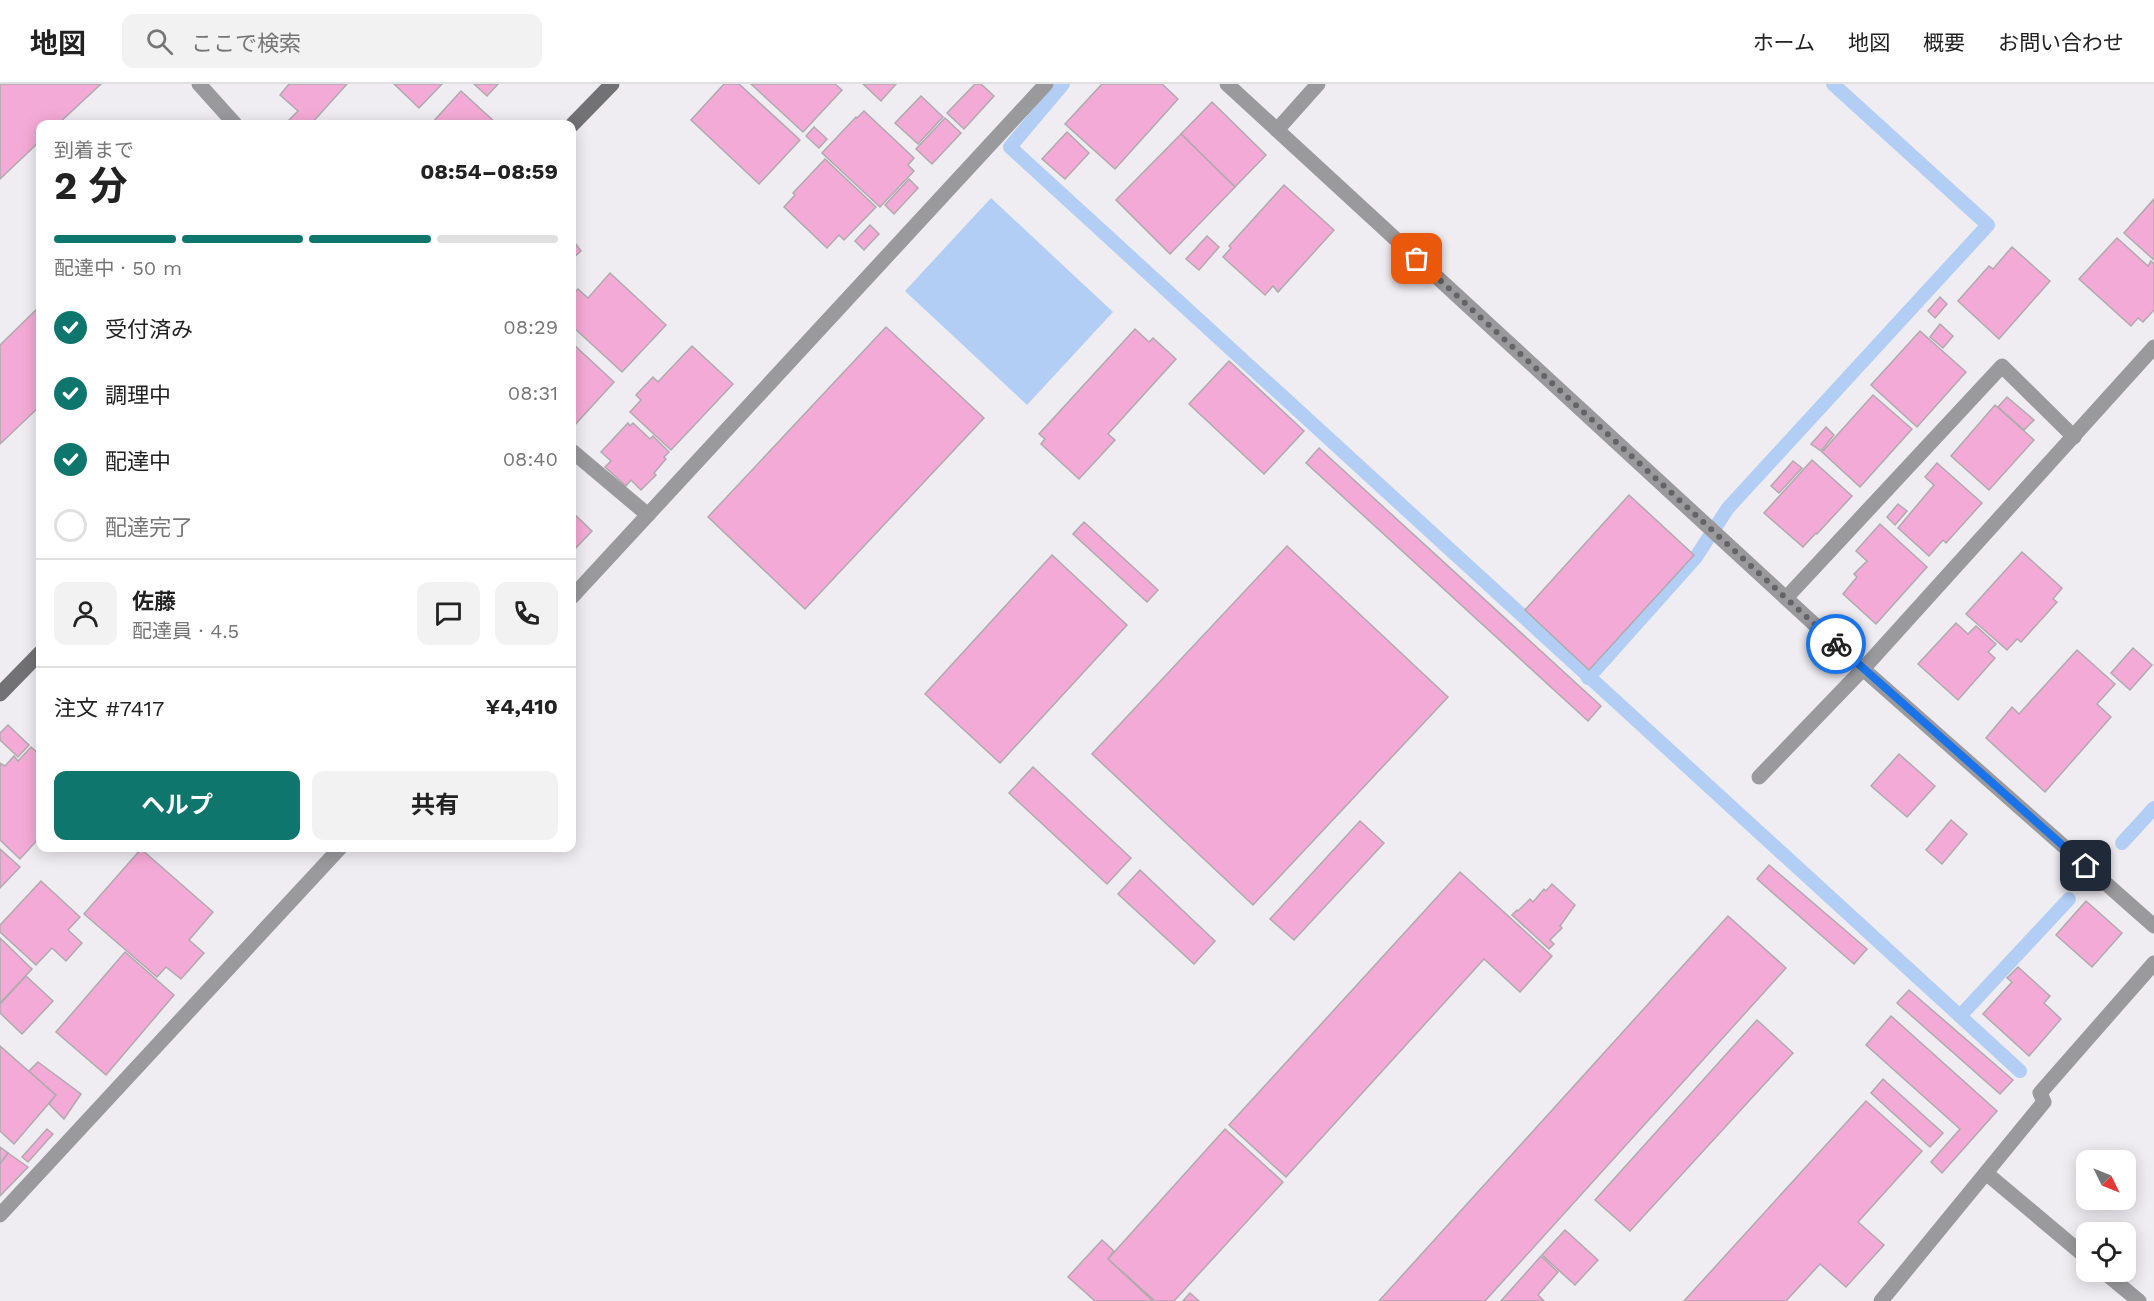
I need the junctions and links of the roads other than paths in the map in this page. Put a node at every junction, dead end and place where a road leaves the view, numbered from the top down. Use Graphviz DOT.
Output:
graph roads {
  1 [pos="199,84"];
  2 [pos="612,84"];
  3 [pos="1046,84"];
  4 [pos="1227,84"];
  5 [pos="1318,84"];
  6 [pos="231,120"];
  7 [pos="576,121"];
  8 [pos="1277,130"];
  9 [pos="2154,348"];
  10 [pos="2074,437"];
  11 [pos="576,454"];
  12 [pos="648,514"];
  13 [pos="576,593"];
  14 [pos="1786,598"];
  15 [pos="36,657"];
  16 [pos="1863,669"];
  17 [pos="0,694"];
  18 [pos="1759,777"];
  19 [pos="336,852"];
  20 [pos="2154,926"];
  21 [pos="2154,963"];
  22 [pos="1986,1173"];
  23 [pos="0,1215"];
  24 [pos="2076,1249"];
  25 [pos="2116,1282"];
  26 [pos="1881,1301"];
  27 [pos="2139,1301"];
  1 -- 6 [label="street"];
  2 -- 7 [label="main road"];
  3 -- 12 [label="street"];
  4 -- 8 [label="street"];
  5 -- 8 [label="street"];
  8 -- 14 [label="street"];
  9 -- 10 [label="street"];
  10 -- 14 [label="street"];
  10 -- 16 [label="street"];
  11 -- 12 [label="street"];
  12 -- 13 [label="street"];
  14 -- 16 [label="street"];
  15 -- 17 [label="main road"];
  16 -- 18 [label="street"];
  16 -- 20 [label="street"];
  19 -- 23 [label="street"];
  21 -- 22 [label="street"];
  22 -- 24 [label="street"];
  22 -- 26 [label="street"];
  25 -- 27 [label="street"];
}
